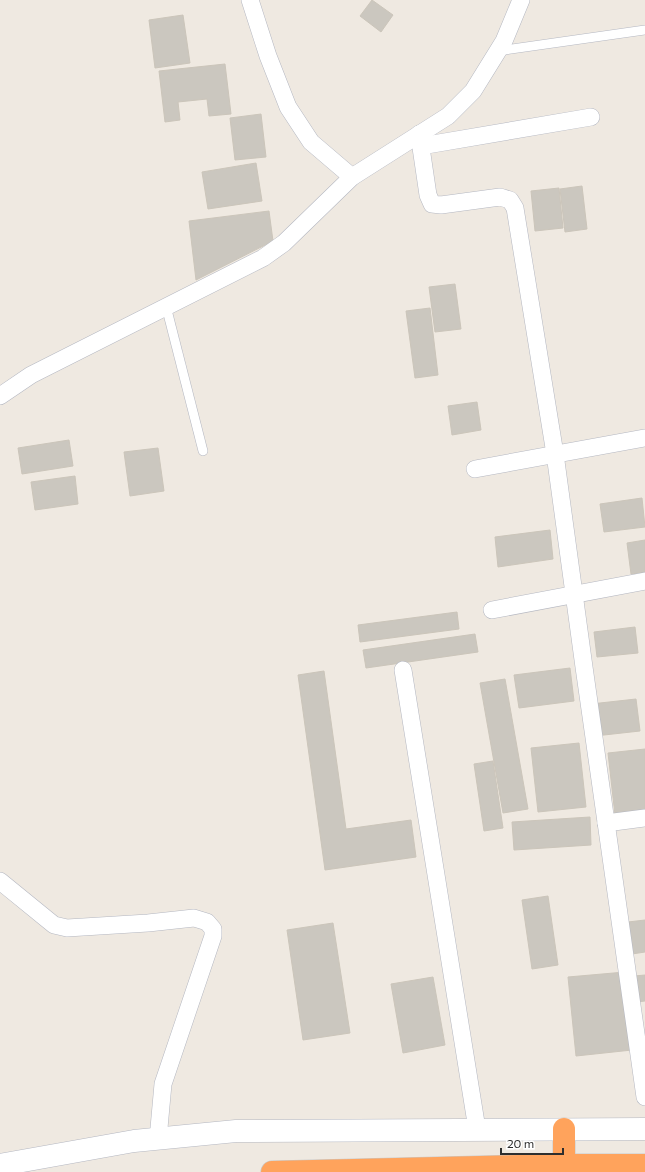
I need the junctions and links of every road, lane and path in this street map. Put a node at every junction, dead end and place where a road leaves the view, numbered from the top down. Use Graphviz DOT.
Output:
graph roads {
  1 [pos="250,0"];
  2 [pos="521,0"];
  3 [pos="645,30"];
  4 [pos="498,51"];
  5 [pos="591,117"];
  6 [pos="420,140"];
  7 [pos="352,177"];
  8 [pos="166,306"];
  9 [pos="0,396"];
  10 [pos="644,438"];
  11 [pos="203,451"];
  12 [pos="555,454"];
  13 [pos="475,469"];
  14 [pos="645,581"];
  15 [pos="574,595"];
  16 [pos="492,610"];
  17 [pos="403,670"];
  18 [pos="645,818"];
  19 [pos="606,823"];
  20 [pos="0,881"];
  21 [pos="645,1097"];
  22 [pos="477,1129"];
  23 [pos="564,1129"];
  24 [pos="645,1129"];
  25 [pos="158,1139"];
  26 [pos="0,1165"];
  27 [pos="564,1165"];
  28 [pos="645,1165"];
  29 [pos="272,1172"];
  1 -- 7 [label="street"];
  2 -- 4 [label="street"];
  3 -- 4 [label="lane"];
  4 -- 6 [label="street"];
  5 -- 6 [label="street"];
  6 -- 7 [label="street"];
  6 -- 12 [label="street"];
  7 -- 8 [label="street"];
  8 -- 9 [label="street"];
  8 -- 11 [label="lane"];
  10 -- 12 [label="street"];
  12 -- 13 [label="street"];
  12 -- 15 [label="street"];
  14 -- 15 [label="street"];
  15 -- 16 [label="street"];
  15 -- 19 [label="street"];
  17 -- 22 [label="street"];
  18 -- 19 [label="street"];
  19 -- 21 [label="street"];
  20 -- 25 [label="street"];
  22 -- 23 [label="street"];
  22 -- 25 [label="street"];
  23 -- 24 [label="street"];
  23 -- 27 [label="highway"];
  25 -- 26 [label="street"];
  27 -- 28 [label="highway"];
  27 -- 29 [label="highway"];
}
